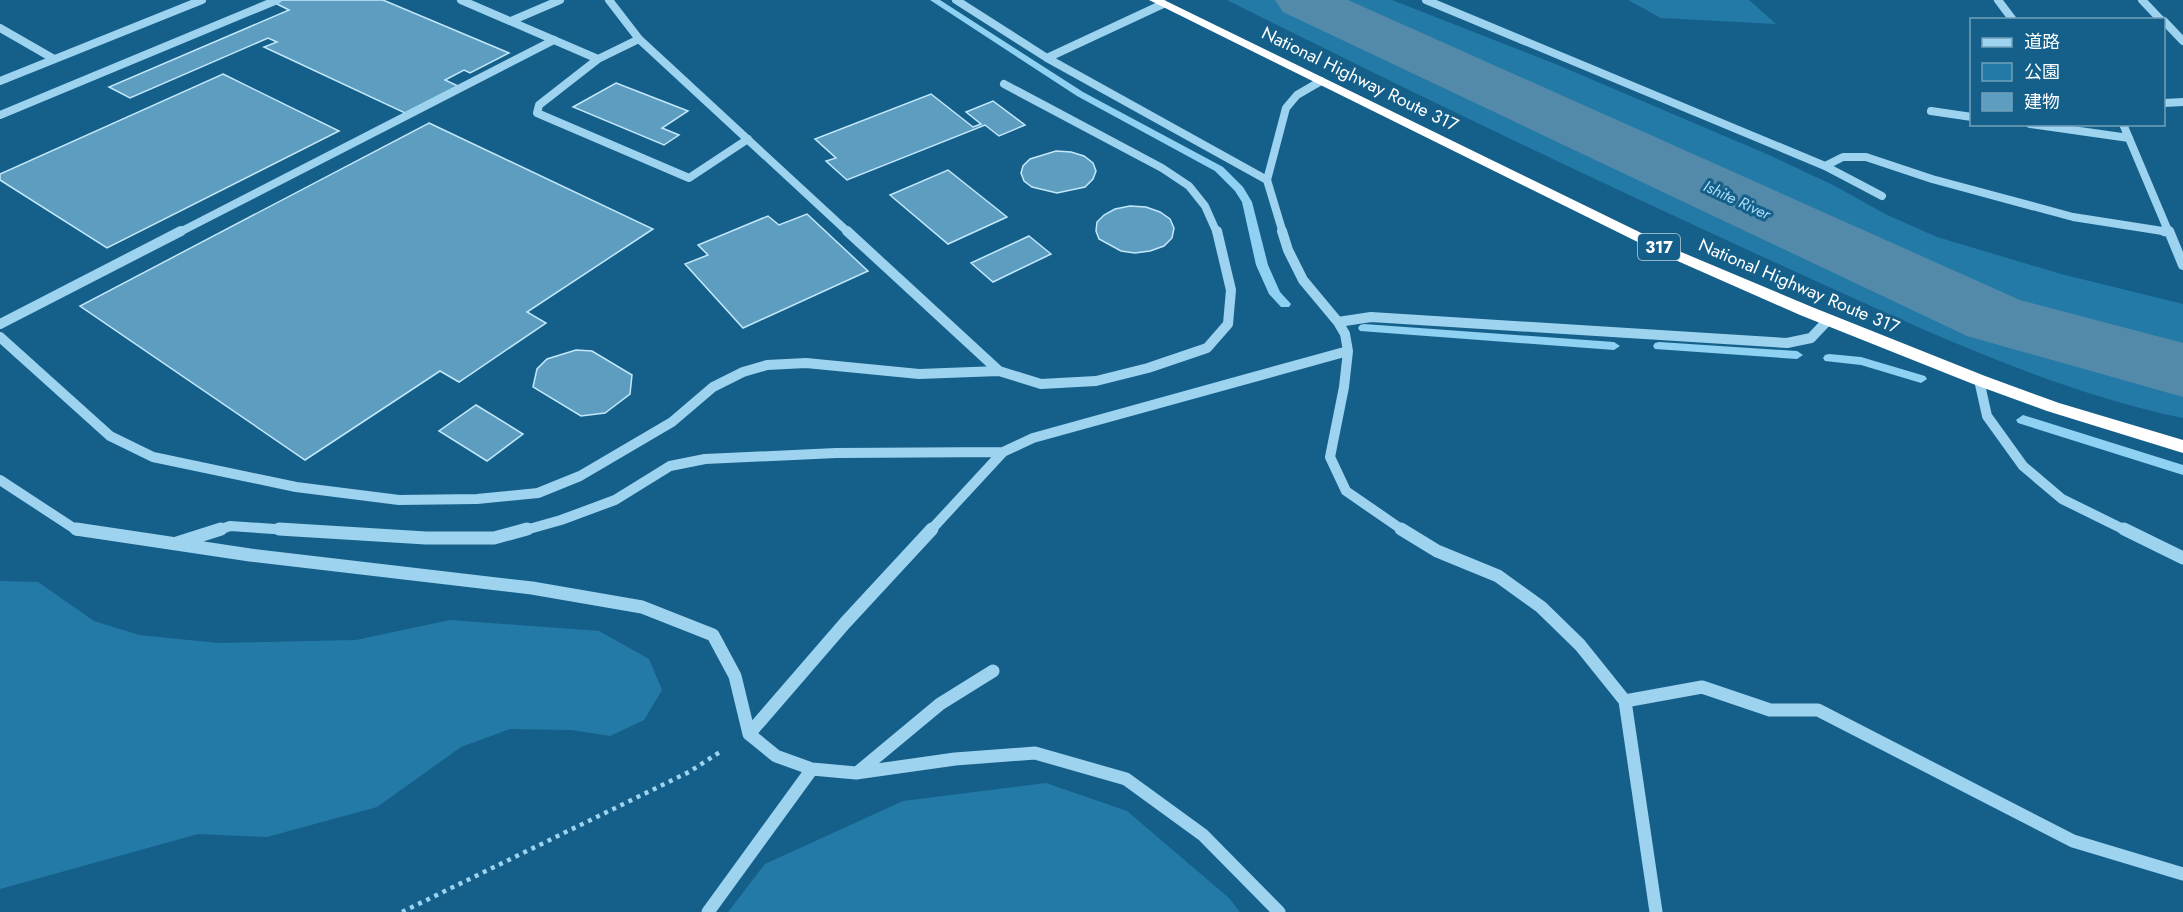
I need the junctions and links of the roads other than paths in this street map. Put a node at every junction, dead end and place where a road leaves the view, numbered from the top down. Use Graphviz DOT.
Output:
graph roads {
  1 [pos="202,0"];
  2 [pos="277,0"];
  3 [pos="461,0"];
  4 [pos="560,0"];
  5 [pos="609,0"];
  6 [pos="956,0"];
  7 [pos="1426,0"];
  8 [pos="1998,0"];
  9 [pos="2142,0"];
  10 [pos="1159,2"];
  11 [pos="2012,18"];
  12 [pos="2160,18"];
  13 [pos="511,21"];
  14 [pos="2165,23"];
  15 [pos="0,28"];
  16 [pos="639,39"];
  17 [pos="554,40"];
  18 [pos="2183,41"];
  19 [pos="598,58"];
  20 [pos="1047,58"];
  21 [pos="54,59"];
  22 [pos="0,81"];
  23 [pos="1321,81"];
  24 [pos="1004,84"];
  25 [pos="2183,102"];
  26 [pos="2165,103"];
  27 [pos="1931,111"];
  28 [pos="0,115"];
  29 [pos="1970,117"];
  30 [pos="2044,126"];
  31 [pos="2124,126"];
  32 [pos="2129,138"];
  33 [pos="748,140"];
  34 [pos="1825,166"];
  35 [pos="1267,180"];
  36 [pos="1882,196"];
  37 [pos="2169,232"];
  38 [pos="2183,265"];
  39 [pos="1828,320"];
  40 [pos="1338,322"];
  41 [pos="0,324"];
  42 [pos="0,337"];
  43 [pos="1348,351"];
  44 [pos="999,371"];
  45 [pos="1978,380"];
  46 [pos="2183,447"];
  47 [pos="1003,452"];
  48 [pos="0,480"];
  49 [pos="173,544"];
  50 [pos="2183,558"];
  51 [pos="993,671"];
  52 [pos="1625,700"];
  53 [pos="749,734"];
  54 [pos="812,769"];
  55 [pos="856,773"];
  56 [pos="2183,873"];
  57 [pos="708,912"];
  58 [pos="1279,912"];
  59 [pos="1656,912"];
  1 -- 21 [label="street"];
  2 -- 28 [label="street"];
  3 -- 13 [label="street"];
  4 -- 13 [label="street"];
  5 -- 16 [label="street"];
  6 -- 20 [label="street"];
  7 -- 34 [label="street"];
  8 -- 11 [label="street"];
  9 -- 12 [label="street"];
  10 -- 20 [label="street"];
  10 -- 23 [label="highway, National Highway Route 317 / 317"];
  13 -- 17 [label="street"];
  14 -- 18 [label="street"];
  15 -- 21 [label="street"];
  16 -- 19 [label="street"];
  16 -- 33 [label="street"];
  17 -- 19 [label="street"];
  17 -- 41 [label="street"];
  19 -- 33 [label="street"];
  20 -- 35 [label="street"];
  21 -- 22 [label="street"];
  23 -- 35 [label="street"];
  23 -- 39 [label="highway, National Highway Route 317 / 317"];
  24 -- 44 [label="street"];
  25 -- 26 [label="street"];
  27 -- 29 [label="street"];
  30 -- 32 [label="street"];
  31 -- 32 [label="street"];
  32 -- 37 [label="street"];
  33 -- 44 [label="street"];
  34 -- 36 [label="street"];
  34 -- 37 [label="street"];
  35 -- 40 [label="street"];
  37 -- 38 [label="street"];
  39 -- 40 [label="street"];
  39 -- 45 [label="highway, National Highway Route 317 / 317"];
  40 -- 43 [label="street"];
  42 -- 44 [label="street"];
  43 -- 47 [label="street"];
  43 -- 52 [label="street"];
  45 -- 46 [label="highway, National Highway Route 317 / 317"];
  45 -- 50 [label="street"];
  47 -- 49 [label="street"];
  47 -- 53 [label="street"];
  48 -- 49 [label="street"];
  49 -- 53 [label="street"];
  51 -- 55 [label="street"];
  52 -- 56 [label="street"];
  52 -- 59 [label="street"];
  53 -- 54 [label="street"];
  54 -- 55 [label="street"];
  54 -- 57 [label="street"];
  55 -- 58 [label="street"];
}
